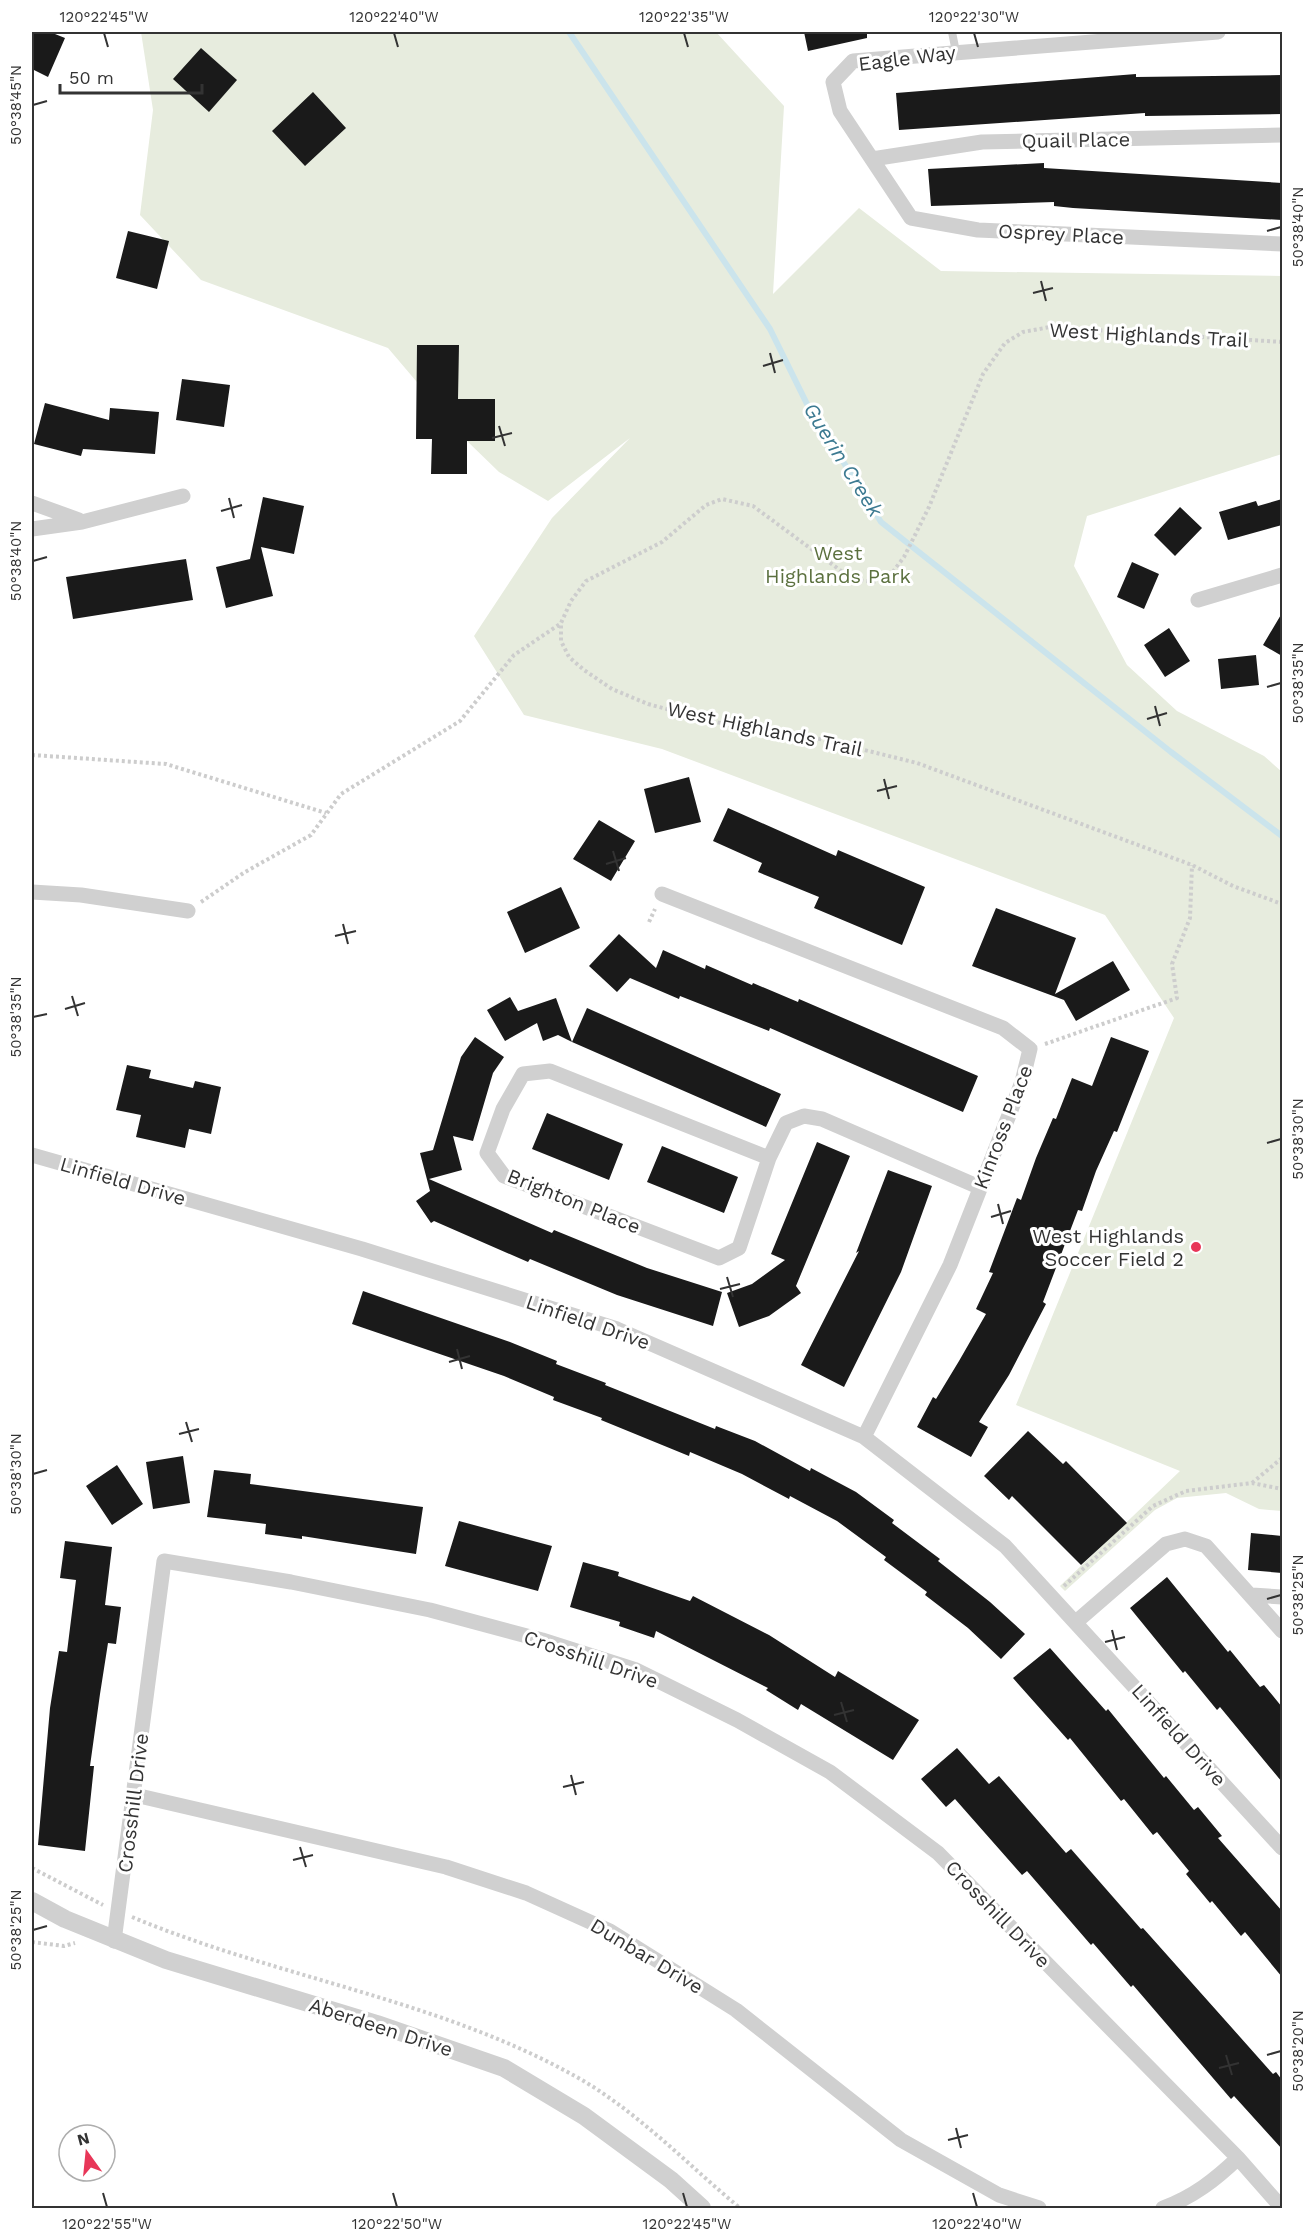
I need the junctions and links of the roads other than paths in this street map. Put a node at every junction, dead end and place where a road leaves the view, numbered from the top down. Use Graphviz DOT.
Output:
graph roads {
  1 [pos="952,32"];
  2 [pos="1218,32"];
  3 [pos="956,52"];
  4 [pos="1282,135"];
  5 [pos="872,159"];
  6 [pos="1282,244"];
  7 [pos="183,496"];
  8 [pos="32,503"];
  9 [pos="82,522"];
  10 [pos="32,529"];
  11 [pos="1282,575"];
  12 [pos="1198,600"];
  13 [pos="32,892"];
  14 [pos="662,894"];
  15 [pos="188,911"];
  16 [pos="32,1155"];
  17 [pos="769,1158"];
  18 [pos="979,1187"];
  19 [pos="864,1437"];
  20 [pos="1252,1595"];
  21 [pos="1282,1597"];
  22 [pos="1076,1622"];
  23 [pos="1282,1631"];
  24 [pos="135,1795"];
  25 [pos="1282,1848"];
  26 [pos="32,1901"];
  27 [pos="107,1938"];
  28 [pos="1238,2158"];
  29 [pos="702,2208"];
  30 [pos="1039,2208"];
  31 [pos="1163,2208"];
  32 [pos="1282,2208"];
  1 -- 3 [label="lane"];
  2 -- 3 [label="street, Eagle Way"];
  3 -- 5 [label="street, Eagle Way"];
  4 -- 5 [label="street, Quail Place"];
  5 -- 6 [label="street, Osprey Place"];
  7 -- 9 [label="street"];
  8 -- 9 [label="street"];
  9 -- 10 [label="street"];
  11 -- 12 [label="street"];
  13 -- 15 [label="street"];
  14 -- 18 [label="street, Kinross Place"];
  16 -- 19 [label="street, Linfield Drive"];
  17 -- 17 [label="street, Brighton Place"];
  17 -- 18 [label="street, Brighton Place"];
  18 -- 19 [label="street, Kinross Place"];
  19 -- 22 [label="street, Linfield Drive"];
  20 -- 21 [label="street"];
  20 -- 22 [label="street"];
  20 -- 23 [label="street"];
  22 -- 25 [label="street, Linfield Drive"];
  24 -- 27 [label="street, Crosshill Drive"];
  24 -- 28 [label="street, Crosshill Drive"];
  24 -- 30 [label="street, Dunbar Drive"];
  26 -- 27 [label="street, Aberdeen Drive"];
  27 -- 29 [label="street, Aberdeen Drive"];
  28 -- 31 [label="street"];
  28 -- 32 [label="street, Crosshill Drive"];
}
